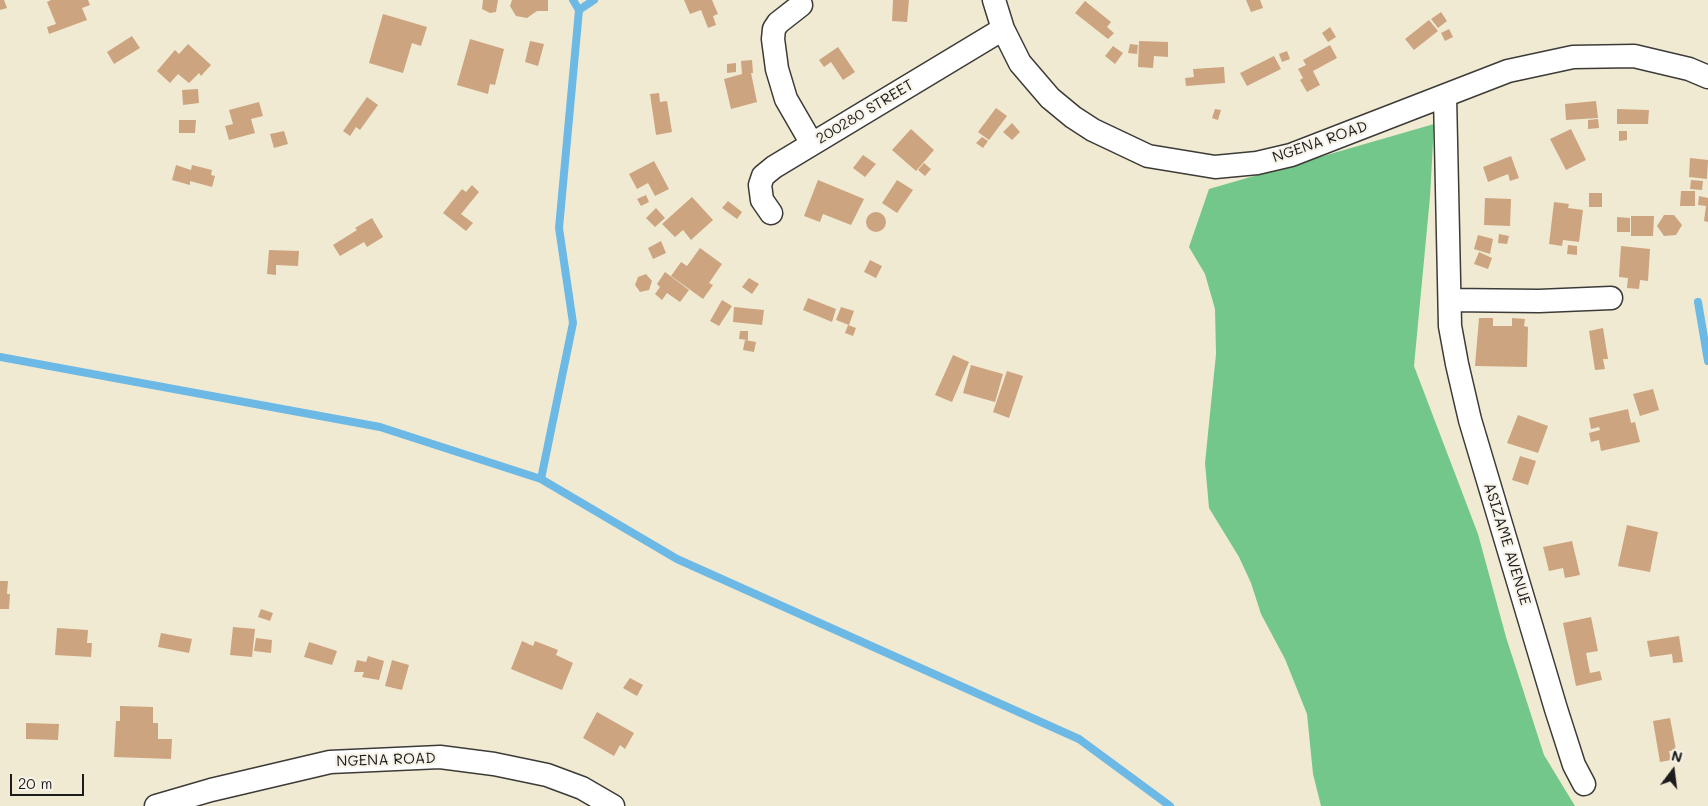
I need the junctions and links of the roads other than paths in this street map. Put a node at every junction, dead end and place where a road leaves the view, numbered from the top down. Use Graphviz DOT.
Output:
graph roads {
  1 [pos="994,0"];
  2 [pos="800,5"];
  3 [pos="1003,29"];
  4 [pos="1708,77"];
  5 [pos="1445,96"];
  6 [pos="812,144"];
  7 [pos="770,213"];
  8 [pos="1611,298"];
  9 [pos="1450,300"];
  10 [pos="1584,784"];
  11 [pos="584,797"];
  12 [pos="156,806"];
  13 [pos="613,806"];
  1 -- 3 [label="street, NGENA ROAD"];
  2 -- 6 [label="street"];
  3 -- 5 [label="street, NGENA ROAD"];
  3 -- 6 [label="street, 200280 STREET"];
  4 -- 5 [label="street, NGENA ROAD"];
  5 -- 9 [label="street, ASIZAME AVENUE"];
  6 -- 7 [label="street, 200280 STREET"];
  8 -- 9 [label="street"];
  9 -- 10 [label="street, ASIZAME AVENUE"];
  11 -- 12 [label="street, NGENA ROAD"];
  11 -- 13 [label="street, NGENA ROAD"];
}
